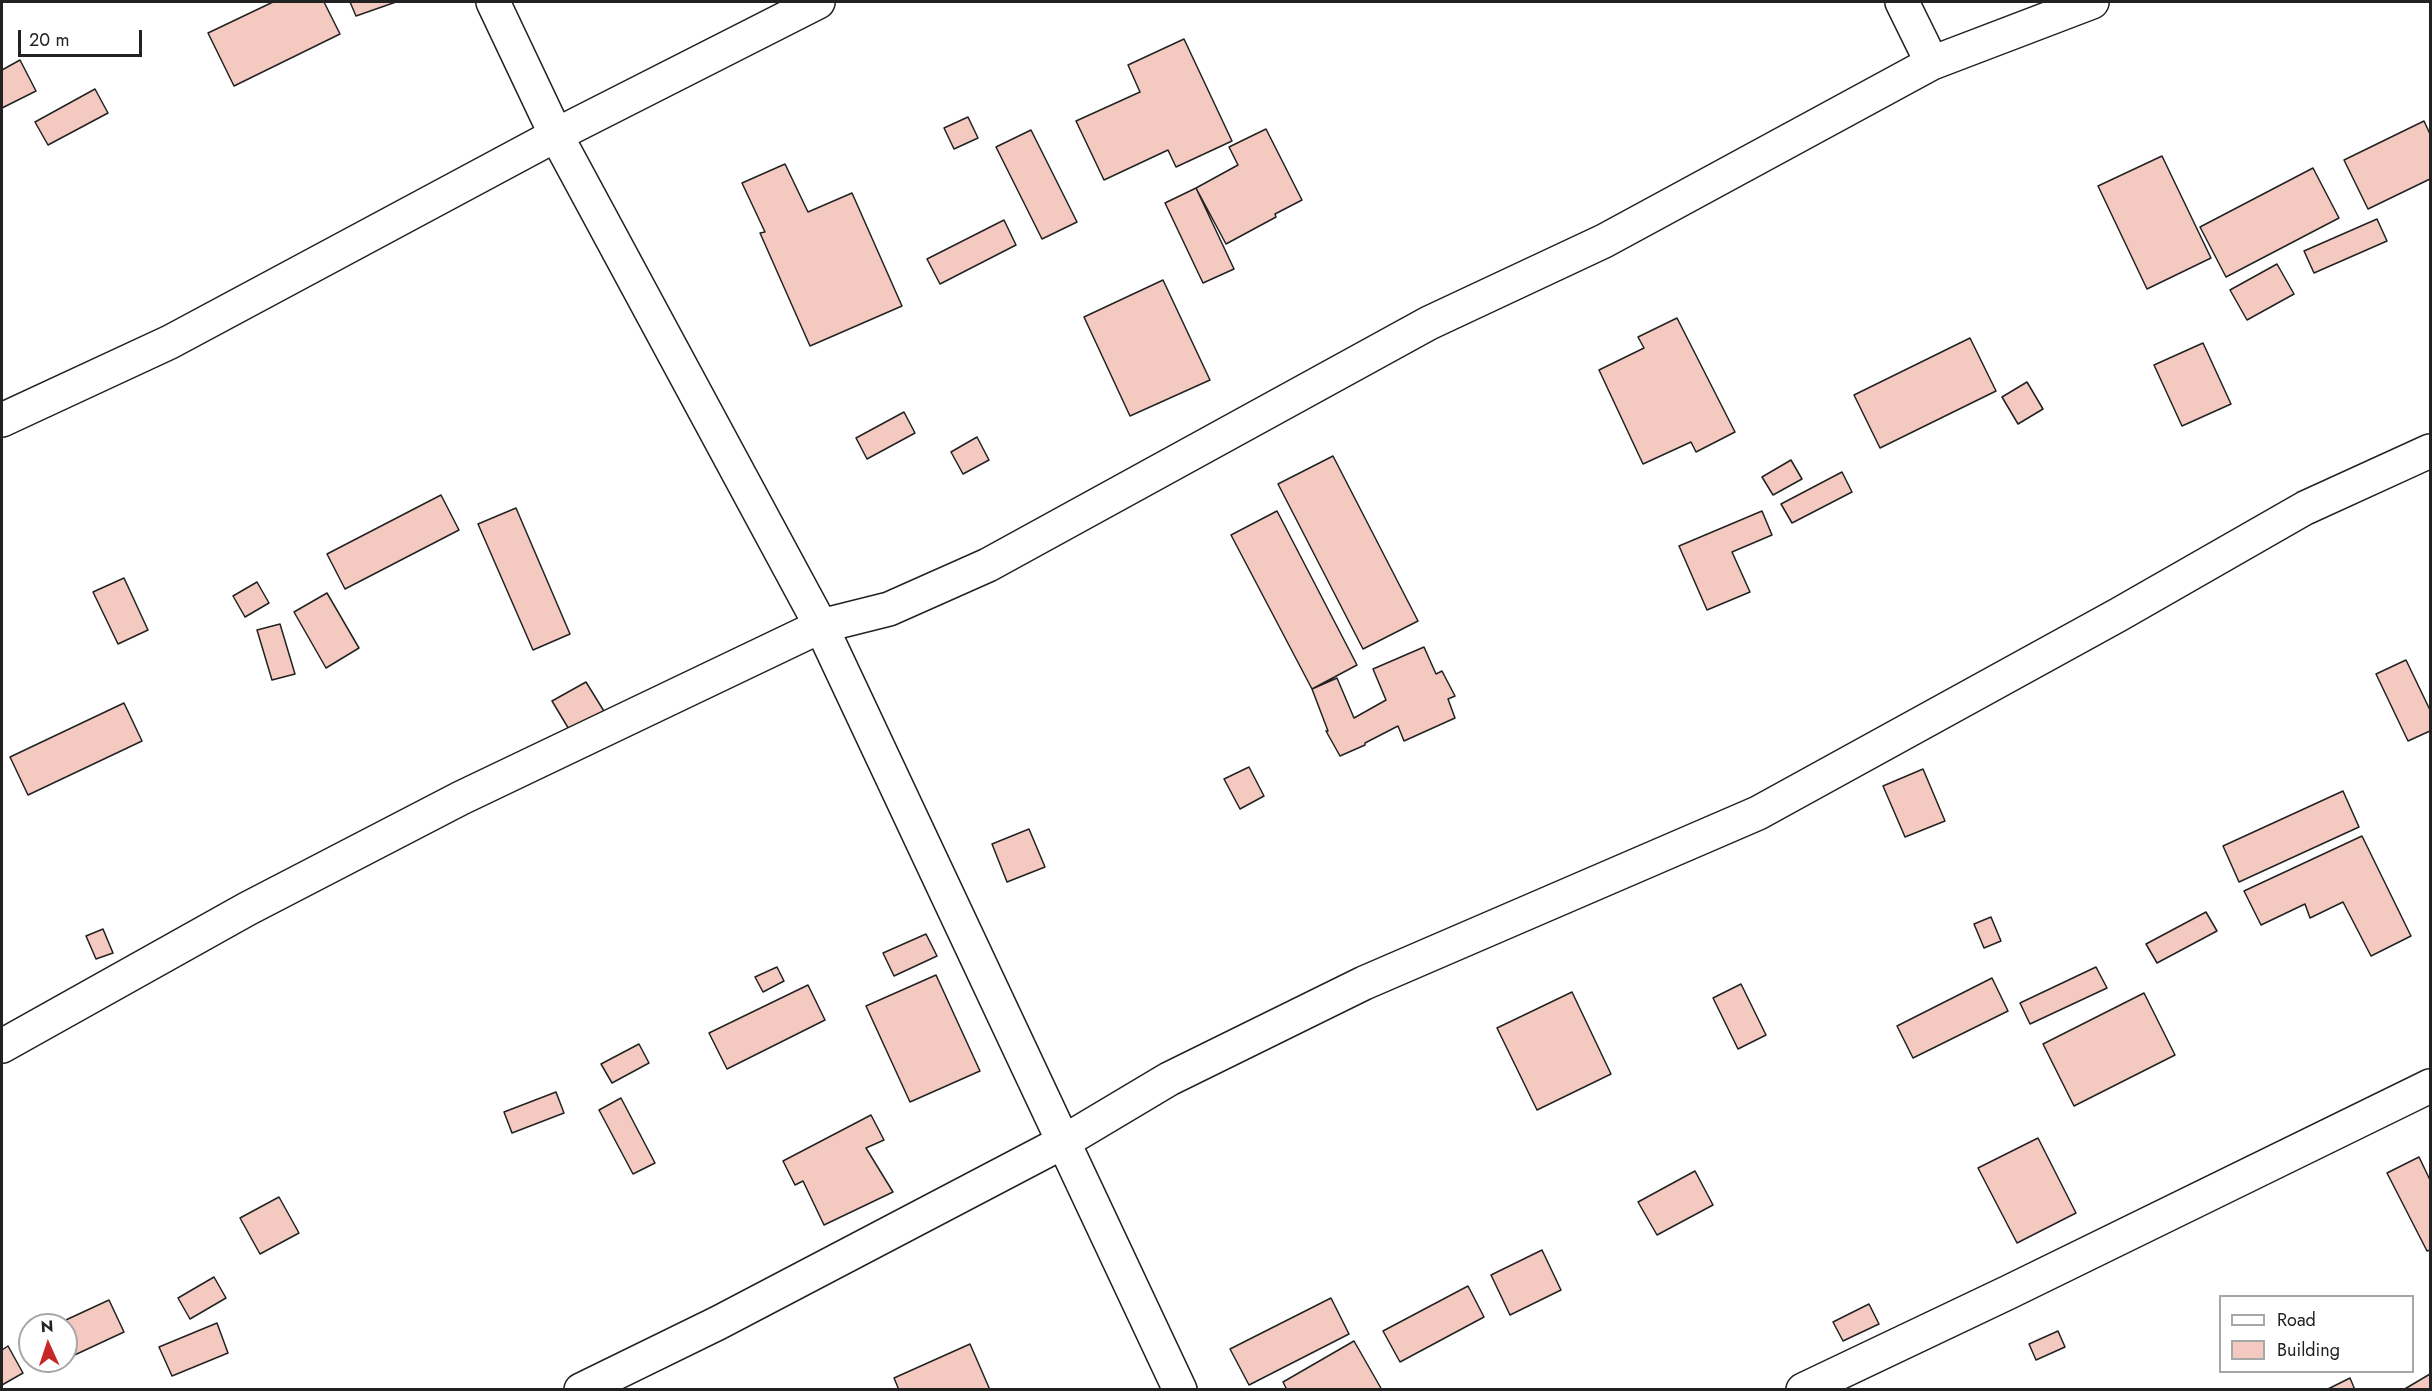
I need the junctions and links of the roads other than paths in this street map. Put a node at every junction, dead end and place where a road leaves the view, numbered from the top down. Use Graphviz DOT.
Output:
graph roads {
  1 [pos="493,2"];
  2 [pos="818,2"];
  3 [pos="1902,2"];
  4 [pos="2092,2"];
  5 [pos="1932,63"];
  6 [pos="556,135"];
  7 [pos="2,420"];
  8 [pos="2430,451"];
  9 [pos="821,626"];
  10 [pos="2,1046"];
  11 [pos="2430,1086"];
  12 [pos="1065,1141"];
  13 [pos="581,1389"];
  14 [pos="1180,1389"];
  15 [pos="1803,1389"];
  1 -- 6 [label="street"];
  2 -- 6 [label="street"];
  3 -- 5 [label="street"];
  4 -- 5 [label="street"];
  5 -- 9 [label="street"];
  6 -- 7 [label="street"];
  6 -- 9 [label="street"];
  8 -- 12 [label="street"];
  9 -- 10 [label="street"];
  9 -- 12 [label="street"];
  11 -- 15 [label="street"];
  12 -- 13 [label="street"];
  12 -- 14 [label="street"];
}
